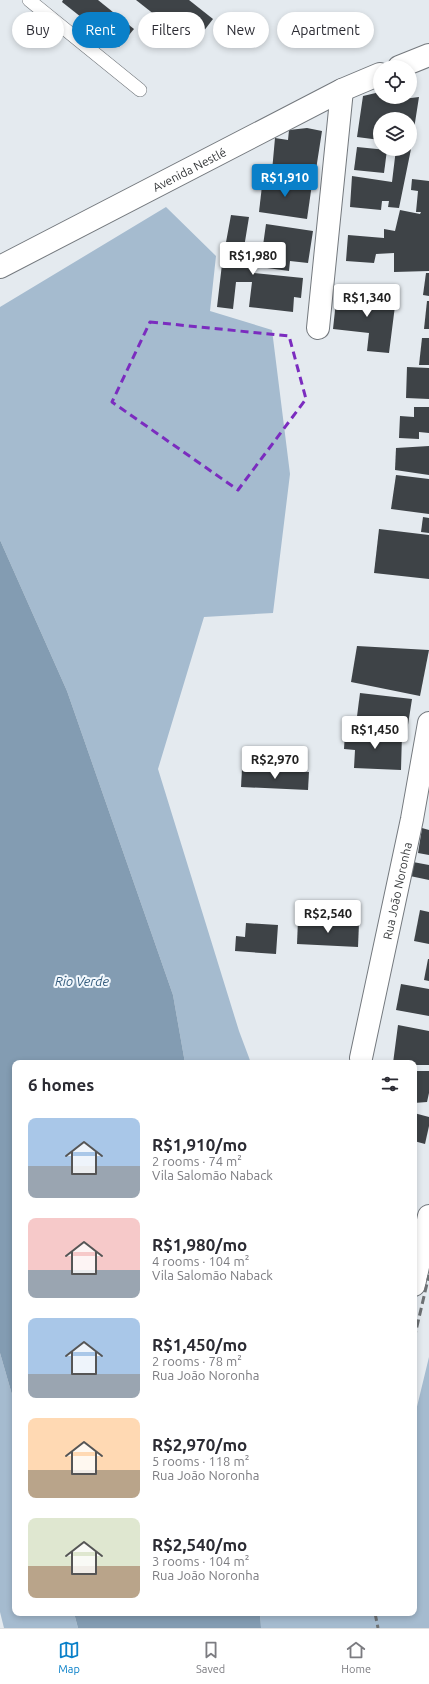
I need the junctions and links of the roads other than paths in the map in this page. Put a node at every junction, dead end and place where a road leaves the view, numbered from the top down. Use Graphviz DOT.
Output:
graph roads {
  1 [pos="29,0"];
  2 [pos="429,55"];
  3 [pos="416,60"];
  4 [pos="373,77"];
  5 [pos="140,90"];
  6 [pos="342,90"];
  7 [pos="0,267"];
  8 [pos="318,328"];
  9 [pos="429,723"];
  10 [pos="420,821"];
  11 [pos="361,1058"];
  12 [pos="429,1216"];
  13 [pos="417,1271"];
  1 -- 5 [label="lane"];
  2 -- 3 [label="street"];
  4 -- 6 [label="street, Avenida Nestlé"];
  6 -- 7 [label="street, Avenida Nestlé"];
  6 -- 8 [label="street"];
  9 -- 10 [label="street, Rua João Noronha"];
  10 -- 11 [label="street, Rua João Noronha"];
  12 -- 13 [label="street"];
}
